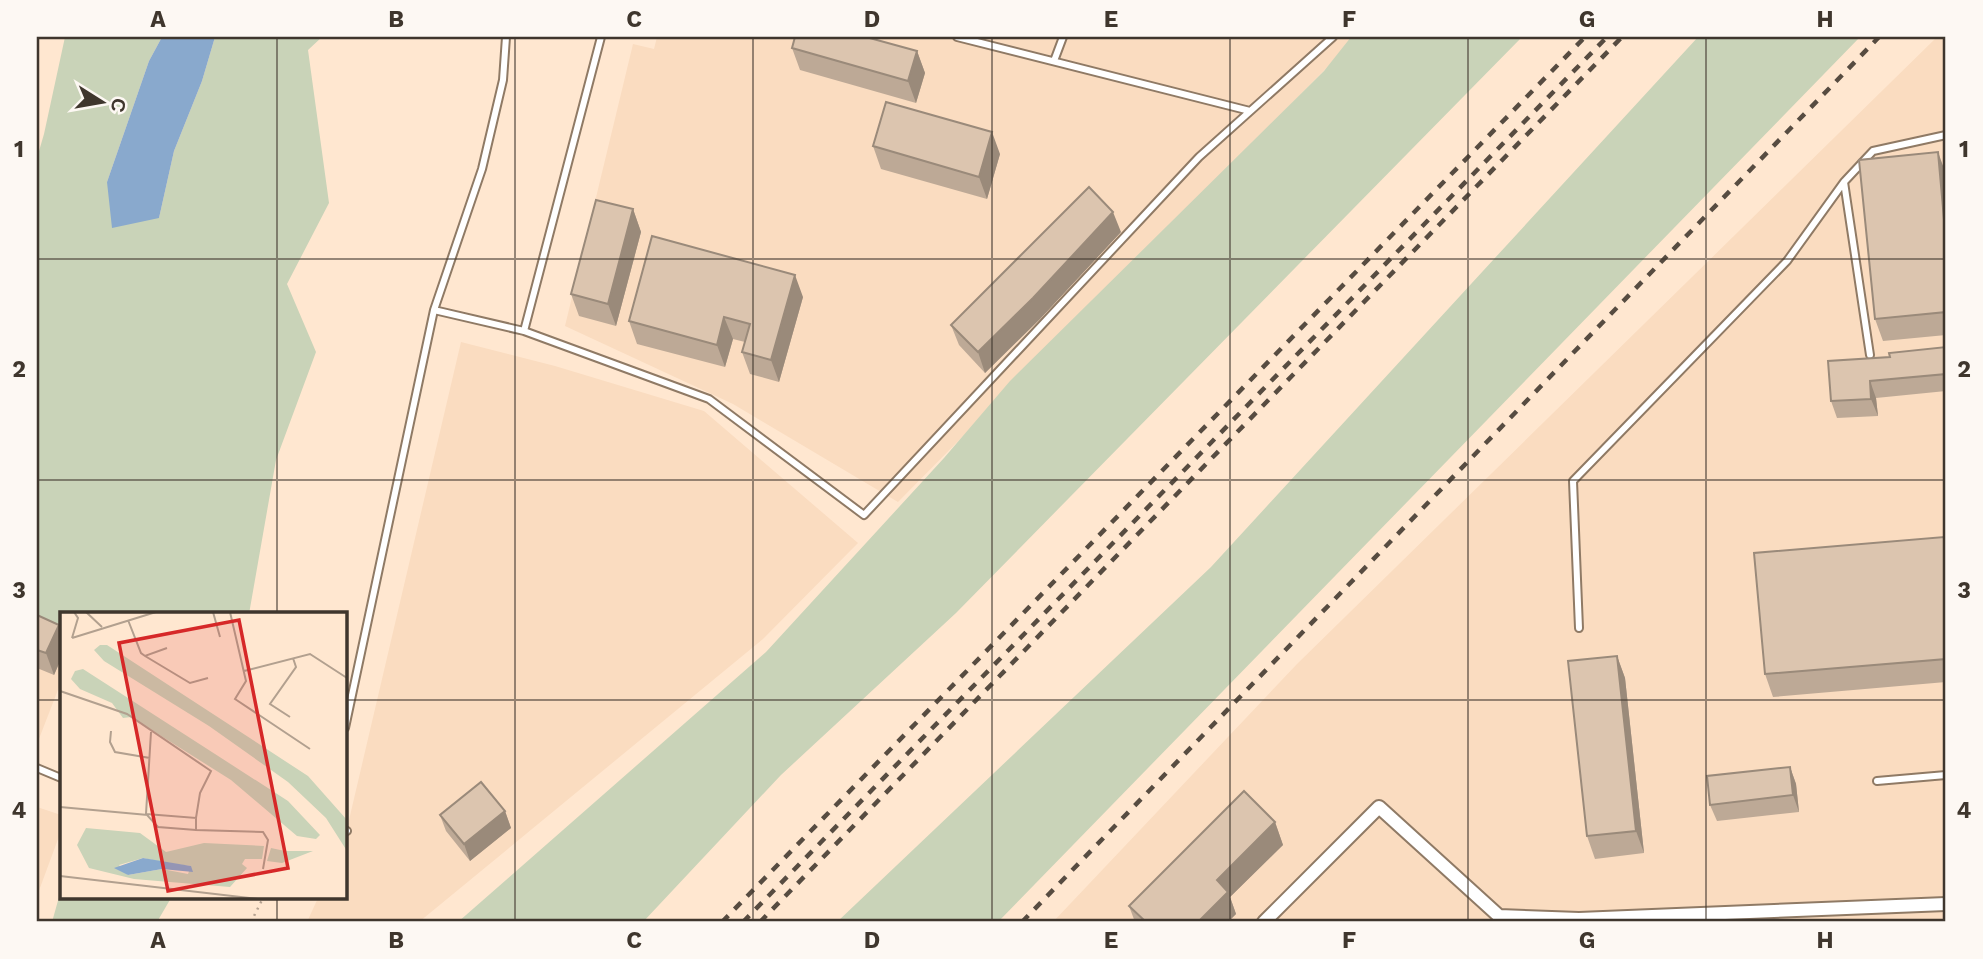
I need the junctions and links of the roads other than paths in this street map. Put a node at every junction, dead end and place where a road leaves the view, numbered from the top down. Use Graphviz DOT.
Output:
graph roads {
  1 [pos="506,37"];
  2 [pos="601,37"];
  3 [pos="957,37"];
  4 [pos="1063,37"];
  5 [pos="1334,37"];
  6 [pos="1054,61"];
  7 [pos="1250,111"];
  8 [pos="1946,135"];
  9 [pos="1844,182"];
  10 [pos="434,310"];
  11 [pos="523,331"];
  12 [pos="1870,355"];
  13 [pos="1579,628"];
  14 [pos="346,723"];
  15 [pos="37,768"];
  16 [pos="1946,775"];
  17 [pos="60,778"];
  18 [pos="1877,781"];
  19 [pos="1946,904"];
  20 [pos="1579,921"];
  21 [pos="1264,922"];
  1 -- 10 [label="lane"];
  2 -- 11 [label="lane"];
  3 -- 6 [label="lane"];
  4 -- 6 [label="lane"];
  5 -- 7 [label="lane"];
  6 -- 7 [label="lane"];
  7 -- 11 [label="lane"];
  8 -- 9 [label="lane"];
  9 -- 12 [label="lane"];
  9 -- 13 [label="lane"];
  10 -- 11 [label="lane"];
  10 -- 14 [label="lane"];
  15 -- 17 [label="lane"];
  16 -- 18 [label="lane"];
  19 -- 20 [label="street"];
  20 -- 21 [label="street"];
}
